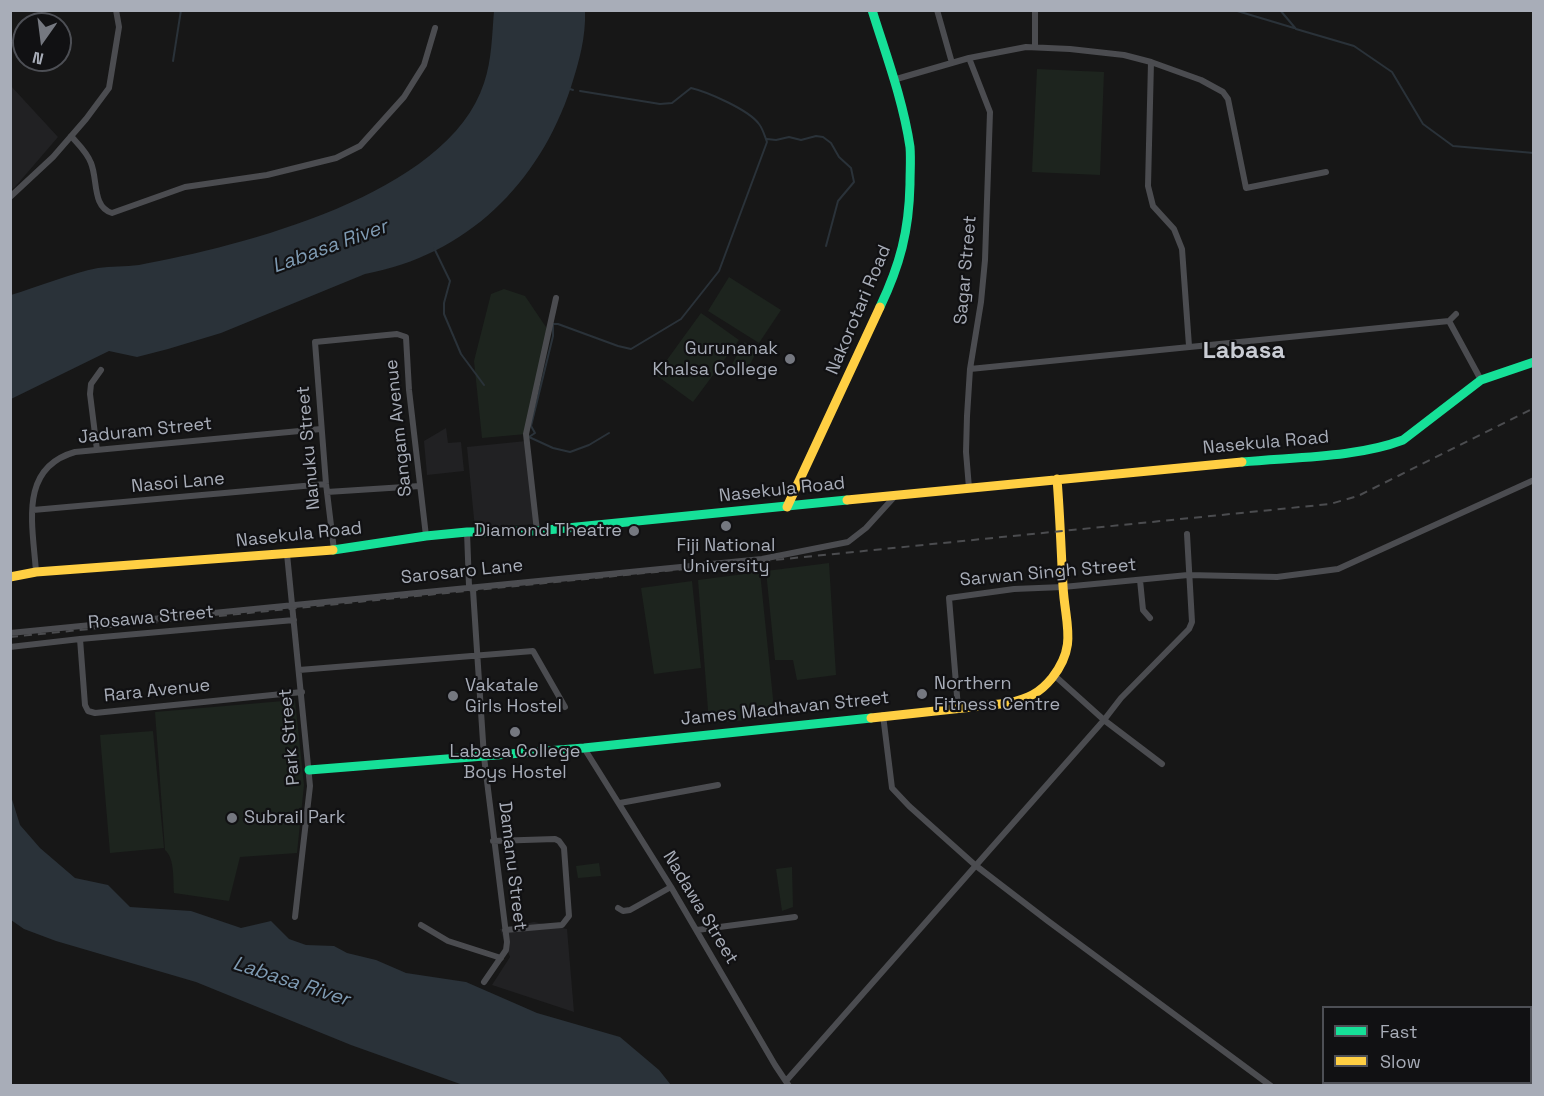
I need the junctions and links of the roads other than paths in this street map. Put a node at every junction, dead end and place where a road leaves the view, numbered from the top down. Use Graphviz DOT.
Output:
graph roads {
  1 [pos="116,10"];
  2 [pos="872,10"];
  3 [pos="938,10"];
  4 [pos="1035,10"];
  5 [pos="435,28"];
  6 [pos="1035,47"];
  7 [pos="969,58"];
  8 [pos="1151,62"];
  9 [pos="952,63"];
  10 [pos="893,80"];
  11 [pos="71,136"];
  12 [pos="1326,172"];
  13 [pos="10,196"];
  14 [pos="556,298"];
  15 [pos="1456,314"];
  16 [pos="1449,321"];
  17 [pos="315,342"];
  18 [pos="1189,346"];
  19 [pos="1533,362"];
  20 [pos="970,369"];
  21 [pos="101,370"];
  22 [pos="1481,380"];
  23 [pos="321,429"];
  24 [pos="97,450"];
  25 [pos="1057,479"];
  26 [pos="1533,480"];
  27 [pos="326,484"];
  28 [pos="420,486"];
  29 [pos="969,488"];
  30 [pos="327,492"];
  31 [pos="897,495"];
  32 [pos="787,507"];
  33 [pos="33,510"];
  34 [pos="537,531"];
  35 [pos="467,532"];
  36 [pos="1187,534"];
  37 [pos="426,536"];
  38 [pos="334,550"];
  39 [pos="287,554"];
  40 [pos="36,572"];
  41 [pos="1188,575"];
  42 [pos="10,577"];
  43 [pos="1140,580"];
  44 [pos="469,586"];
  45 [pos="1063,587"];
  46 [pos="293,606"];
  47 [pos="1150,618"];
  48 [pos="294,620"];
  49 [pos="10,633"];
  50 [pos="80,639"];
  51 [pos="10,647"];
  52 [pos="477,655"];
  53 [pos="299,670"];
  54 [pos="1055,676"];
  55 [pos="302,692"];
  56 [pos="565,707"];
  57 [pos="958,708"];
  58 [pos="883,715"];
  59 [pos="1104,720"];
  60 [pos="584,748"];
  61 [pos="484,757"];
  62 [pos="1162,764"];
  63 [pos="309,770"];
  64 [pos="718,785"];
  65 [pos="620,803"];
  66 [pos="493,841"];
  67 [pos="975,865"];
  68 [pos="671,887"];
  69 [pos="618,908"];
  70 [pos="295,916"];
  71 [pos="795,917"];
  72 [pos="421,925"];
  73 [pos="506,930"];
  74 [pos="696,930"];
  75 [pos="501,958"];
  76 [pos="484,982"];
  77 [pos="788,1083"];
  78 [pos="1271,1086"];
  1 -- 11 [label="street"];
  2 -- 10 [label="main road, Nakorotari Road"];
  3 -- 9 [label="street"];
  4 -- 6 [label="street"];
  5 -- 11 [label="street"];
  6 -- 7 [label="street"];
  6 -- 8 [label="street"];
  7 -- 9 [label="street"];
  7 -- 20 [label="street, Sagar Street"];
  8 -- 12 [label="street"];
  8 -- 18 [label="street"];
  9 -- 10 [label="street"];
  10 -- 32 [label="main road, Nakorotari Road"];
  11 -- 13 [label="street"];
  14 -- 34 [label="street"];
  15 -- 16 [label="street"];
  16 -- 18 [label="street"];
  16 -- 22 [label="street"];
  17 -- 23 [label="street, Nanuku Street"];
  17 -- 28 [label="street, Sangam Avenue"];
  18 -- 20 [label="street"];
  19 -- 22 [label="main road, Nasekula Road"];
  20 -- 29 [label="street, Sagar Street"];
  21 -- 24 [label="street"];
  22 -- 25 [label="main road, Nasekula Road"];
  23 -- 24 [label="street, Jaduram Street"];
  23 -- 27 [label="street, Nanuku Street"];
  24 -- 33 [label="street, Jaduram Street"];
  25 -- 29 [label="main road, Nasekula Road"];
  25 -- 45 [label="main road, James Madhavan Street"];
  26 -- 41 [label="street, Sarwan Singh Street"];
  27 -- 30 [label="street, Nanuku Street"];
  27 -- 33 [label="street, Nasoi Lane"];
  28 -- 30 [label="street"];
  28 -- 37 [label="street, Sangam Avenue"];
  29 -- 31 [label="main road, Nasekula Road"];
  30 -- 38 [label="street, Nanuku Street"];
  31 -- 32 [label="main road, Nasekula Road"];
  31 -- 44 [label="street, Sarosaro Lane"];
  32 -- 34 [label="main road, Nasekula Road"];
  33 -- 40 [label="street, Jaduram Street"];
  34 -- 35 [label="main road, Nasekula Road"];
  35 -- 37 [label="main road, Nasekula Road"];
  35 -- 44 [label="street, Damanu Street"];
  36 -- 41 [label="street"];
  37 -- 38 [label="main road, Nasekula Road"];
  38 -- 39 [label="main road, Nasekula Road"];
  39 -- 40 [label="main road, Nasekula Road"];
  39 -- 46 [label="street, Park Street"];
  40 -- 42 [label="main road, Nasekula Road"];
  41 -- 43 [label="street, Sarwan Singh Street"];
  41 -- 59 [label="street"];
  43 -- 45 [label="street, Sarwan Singh Street"];
  43 -- 47 [label="street"];
  44 -- 46 [label="street, Sarosaro Lane"];
  44 -- 52 [label="street, Damanu Street"];
  45 -- 54 [label="main road, James Madhavan Street"];
  45 -- 57 [label="street, Sarwan Singh Street"];
  46 -- 48 [label="street, Park Street"];
  46 -- 49 [label="street, Sarosaro Lane"];
  48 -- 50 [label="street, Rosawa Street"];
  48 -- 53 [label="street, Park Street"];
  50 -- 51 [label="street, Rosawa Street"];
  50 -- 55 [label="street, Rara Avenue"];
  52 -- 53 [label="street"];
  52 -- 56 [label="street"];
  52 -- 61 [label="street, Damanu Street"];
  53 -- 55 [label="street, Park Street"];
  54 -- 57 [label="main road, James Madhavan Street"];
  54 -- 59 [label="street"];
  55 -- 63 [label="street, Park Street"];
  57 -- 58 [label="main road, James Madhavan Street"];
  58 -- 60 [label="main road, James Madhavan Street"];
  58 -- 67 [label="street"];
  59 -- 62 [label="street"];
  59 -- 67 [label="street"];
  60 -- 61 [label="main road, James Madhavan Street"];
  60 -- 65 [label="street, Nadawa Street"];
  61 -- 63 [label="main road, James Madhavan Street"];
  61 -- 66 [label="street, Damanu Street"];
  63 -- 70 [label="street, Park Street"];
  64 -- 65 [label="street"];
  65 -- 68 [label="street, Nadawa Street"];
  66 -- 73 [label="street, Damanu Street"];
  66 -- 73 [label="street"];
  67 -- 77 [label="street"];
  67 -- 78 [label="street"];
  68 -- 69 [label="street"];
  68 -- 74 [label="street, Nadawa Street"];
  71 -- 74 [label="street"];
  72 -- 75 [label="street"];
  73 -- 75 [label="street, Damanu Street"];
  74 -- 77 [label="street, Nadawa Street"];
  75 -- 76 [label="street, Damanu Street"];
}
